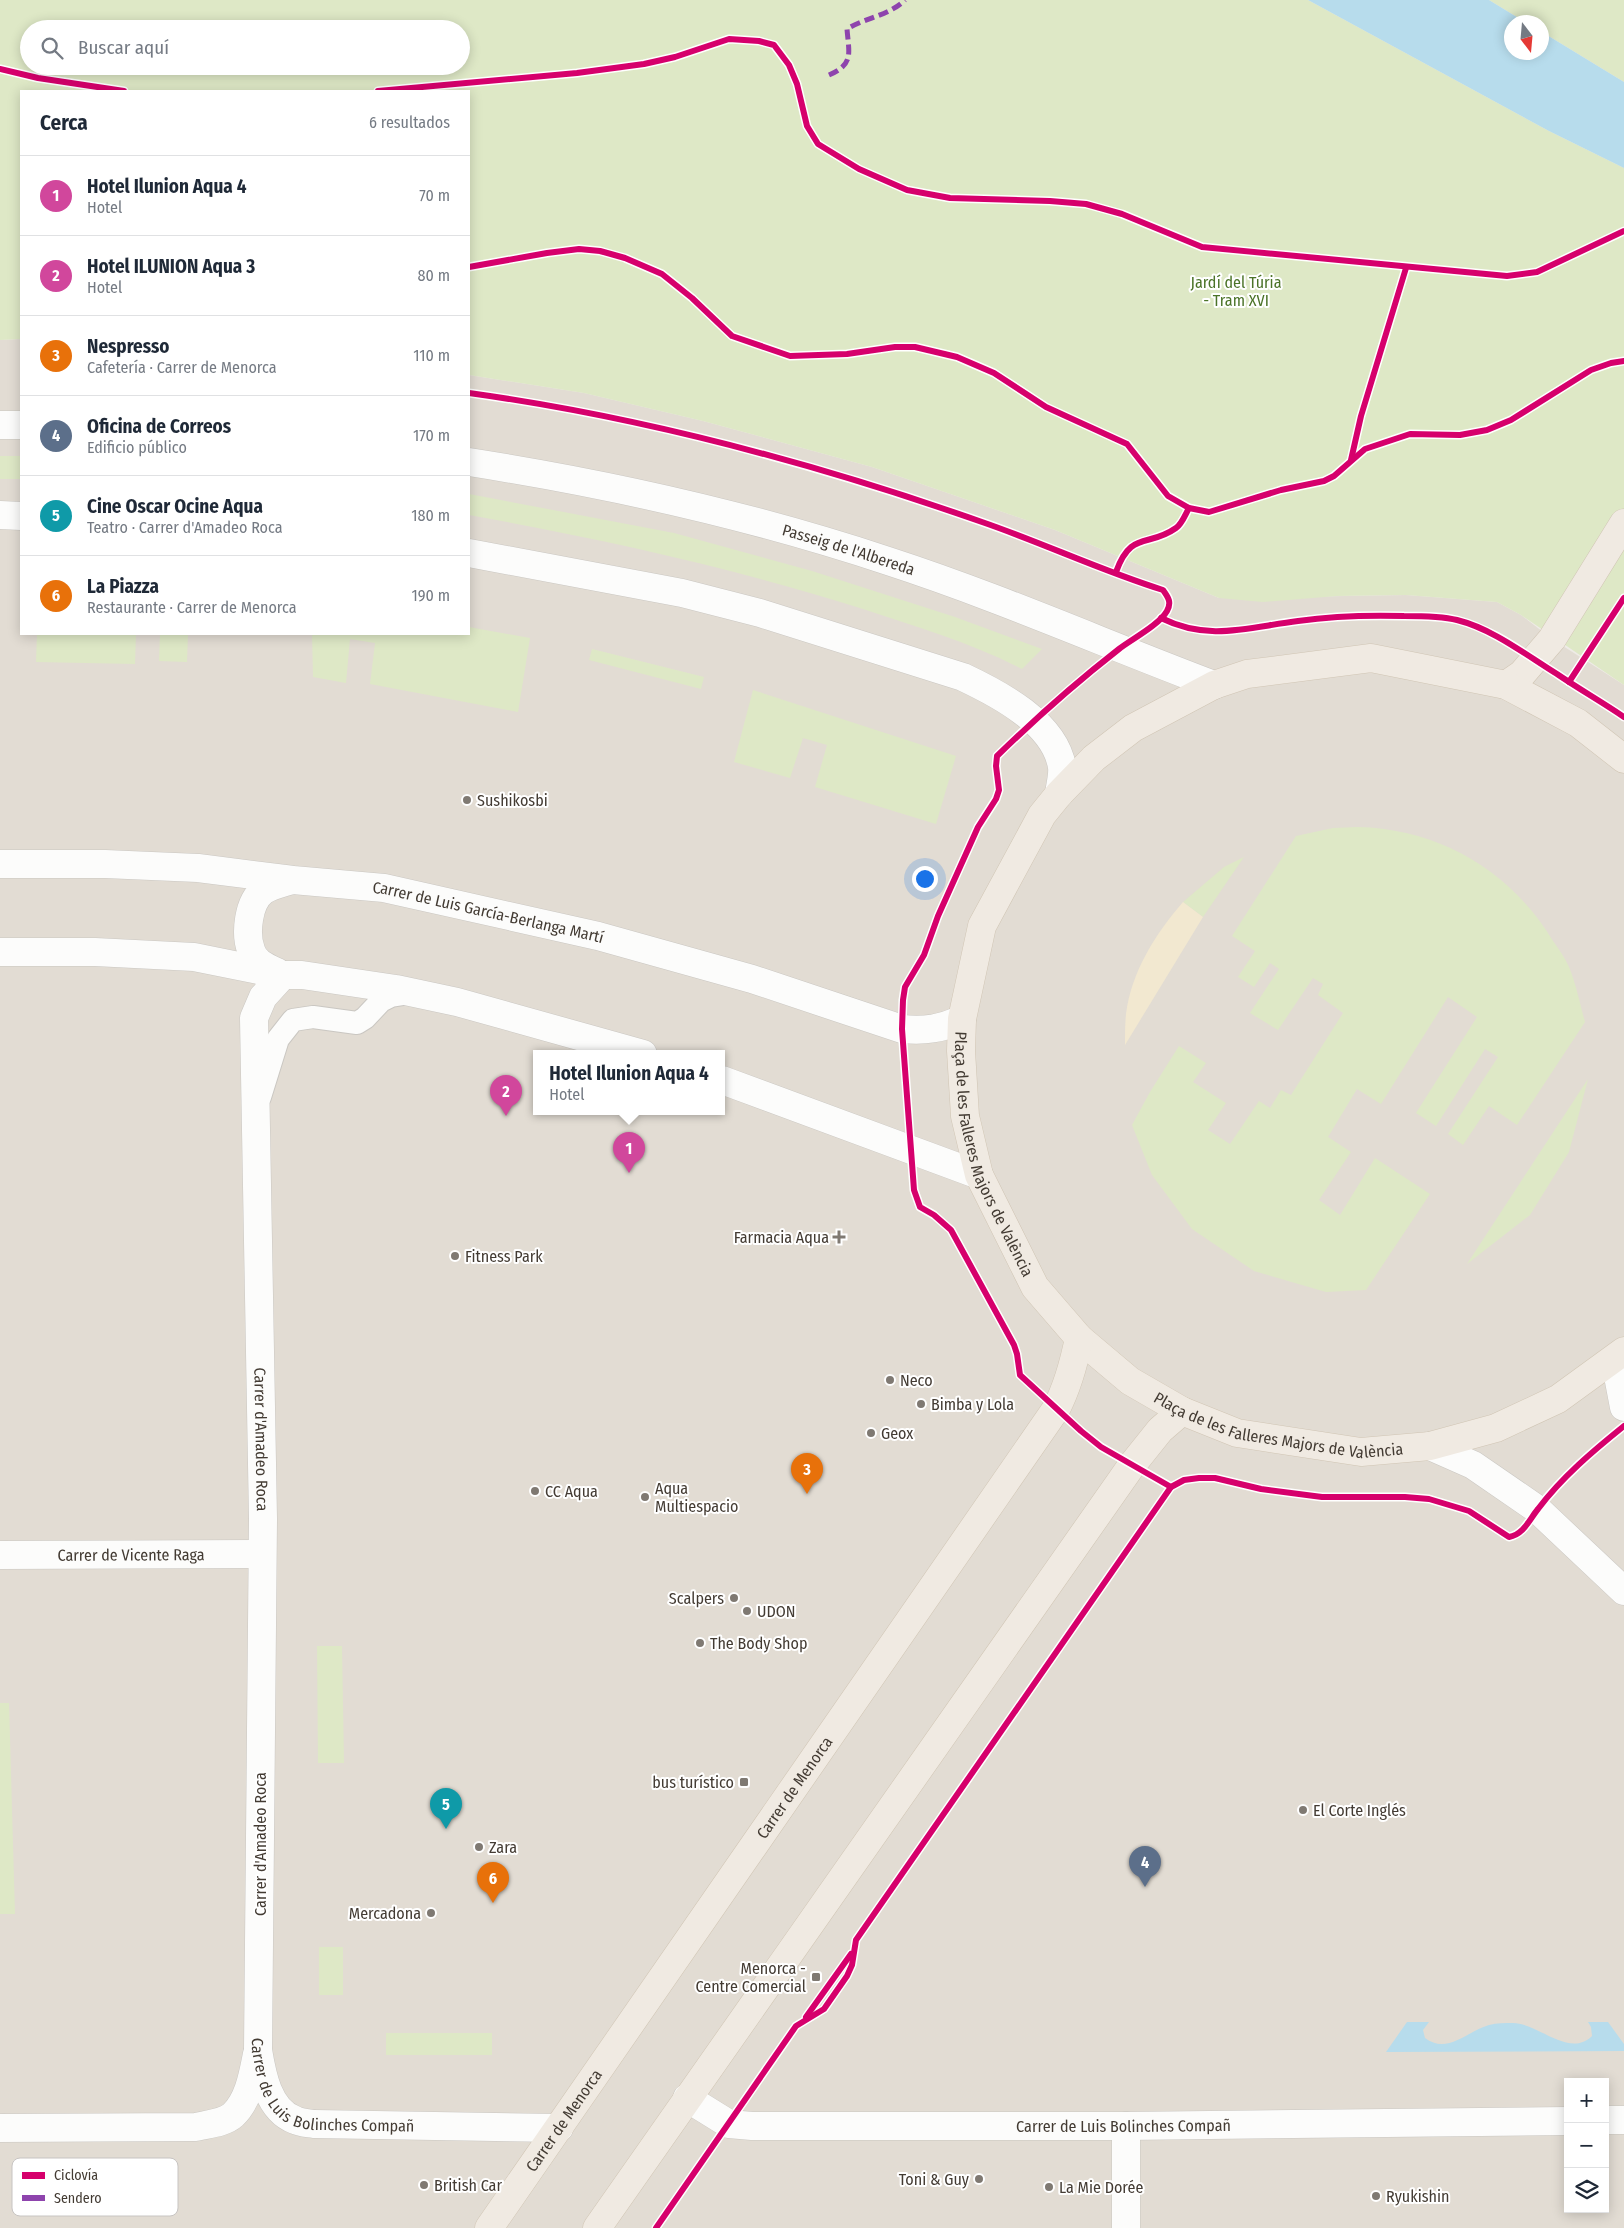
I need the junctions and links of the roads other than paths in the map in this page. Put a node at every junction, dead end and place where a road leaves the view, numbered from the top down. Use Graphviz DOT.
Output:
graph roads {
  1 [pos="0,425"];
  2 [pos="20,425"];
  3 [pos="470,462"];
  4 [pos="0,515"];
  5 [pos="20,516"];
  6 [pos="1624,523"];
  7 [pos="470,553"];
  8 [pos="1214,685"];
  9 [pos="1506,685"];
  10 [pos="1624,759"];
  11 [pos="1059,794"];
  12 [pos="0,864"];
  13 [pos="293,880"];
  14 [pos="0,952"];
  15 [pos="283,975"];
  16 [pos="413,993"];
  17 [pos="962,1019"];
  18 [pos="629,1050"];
  19 [pos="725,1081"];
  20 [pos="255,1117"];
  21 [pos="979,1175"];
  22 [pos="1079,1338"];
  23 [pos="1619,1355"];
  24 [pos="1624,1407"];
  25 [pos="1182,1411"];
  26 [pos="1430,1446"];
  27 [pos="262,1554"];
  28 [pos="0,1555"];
  29 [pos="1624,1591"];
  30 [pos="258,2050"];
  31 [pos="687,2098"];
  32 [pos="1609,2120"];
  33 [pos="1624,2120"];
  34 [pos="1564,2121"];
  35 [pos="1126,2126"];
  36 [pos="0,2128"];
  37 [pos="559,2128"];
  38 [pos="489,2228"];
  39 [pos="597,2228"];
  40 [pos="1126,2228"];
  1 -- 2 [label="street"];
  3 -- 8 [label="street, Passeig de l'Albereda"];
  4 -- 5 [label="street"];
  6 -- 9 [label="main road"];
  7 -- 11 [label="street"];
  8 -- 9 [label="main road, Plaça de les Falleres Majors de València"];
  8 -- 11 [label="main road, Plaça de les Falleres Majors de València"];
  9 -- 10 [label="main road, Plaça de les Falleres Majors de València"];
  11 -- 17 [label="main road, Plaça de les Falleres Majors de València"];
  12 -- 13 [label="street, Carrer de Luis García-Berlanga Martí"];
  13 -- 15 [label="street"];
  13 -- 17 [label="street, Carrer de Luis García-Berlanga Martí"];
  14 -- 15 [label="street"];
  15 -- 16 [label="street"];
  15 -- 20 [label="street, Carrer d'Amadeo Roca"];
  16 -- 18 [label="street"];
  16 -- 20 [label="lane"];
  17 -- 21 [label="main road, Plaça de les Falleres Majors de València"];
  19 -- 21 [label="street"];
  20 -- 27 [label="street, Carrer d'Amadeo Roca"];
  21 -- 22 [label="main road, Plaça de les Falleres Majors de València"];
  22 -- 25 [label="main road, Plaça de les Falleres Majors de València"];
  22 -- 37 [label="main road, Carrer de Menorca"];
  23 -- 24 [label="street"];
  23 -- 26 [label="main road, Plaça de les Falleres Majors de València"];
  25 -- 26 [label="main road, Plaça de les Falleres Majors de València"];
  25 -- 31 [label="main road"];
  26 -- 29 [label="street"];
  27 -- 28 [label="street, Carrer de Vicente Raga"];
  27 -- 30 [label="street, Carrer d'Amadeo Roca"];
  30 -- 36 [label="street, Carrer de Luis Bolinches Compañ"];
  30 -- 37 [label="street, Carrer de Luis Bolinches Compañ"];
  31 -- 35 [label="street, Carrer de Luis Bolinches Compañ"];
  31 -- 39 [label="main road"];
  32 -- 33 [label="street"];
  34 -- 35 [label="street, Carrer de Luis Bolinches Compañ"];
  35 -- 40 [label="street"];
  37 -- 38 [label="main road, Carrer de Menorca"];
}
